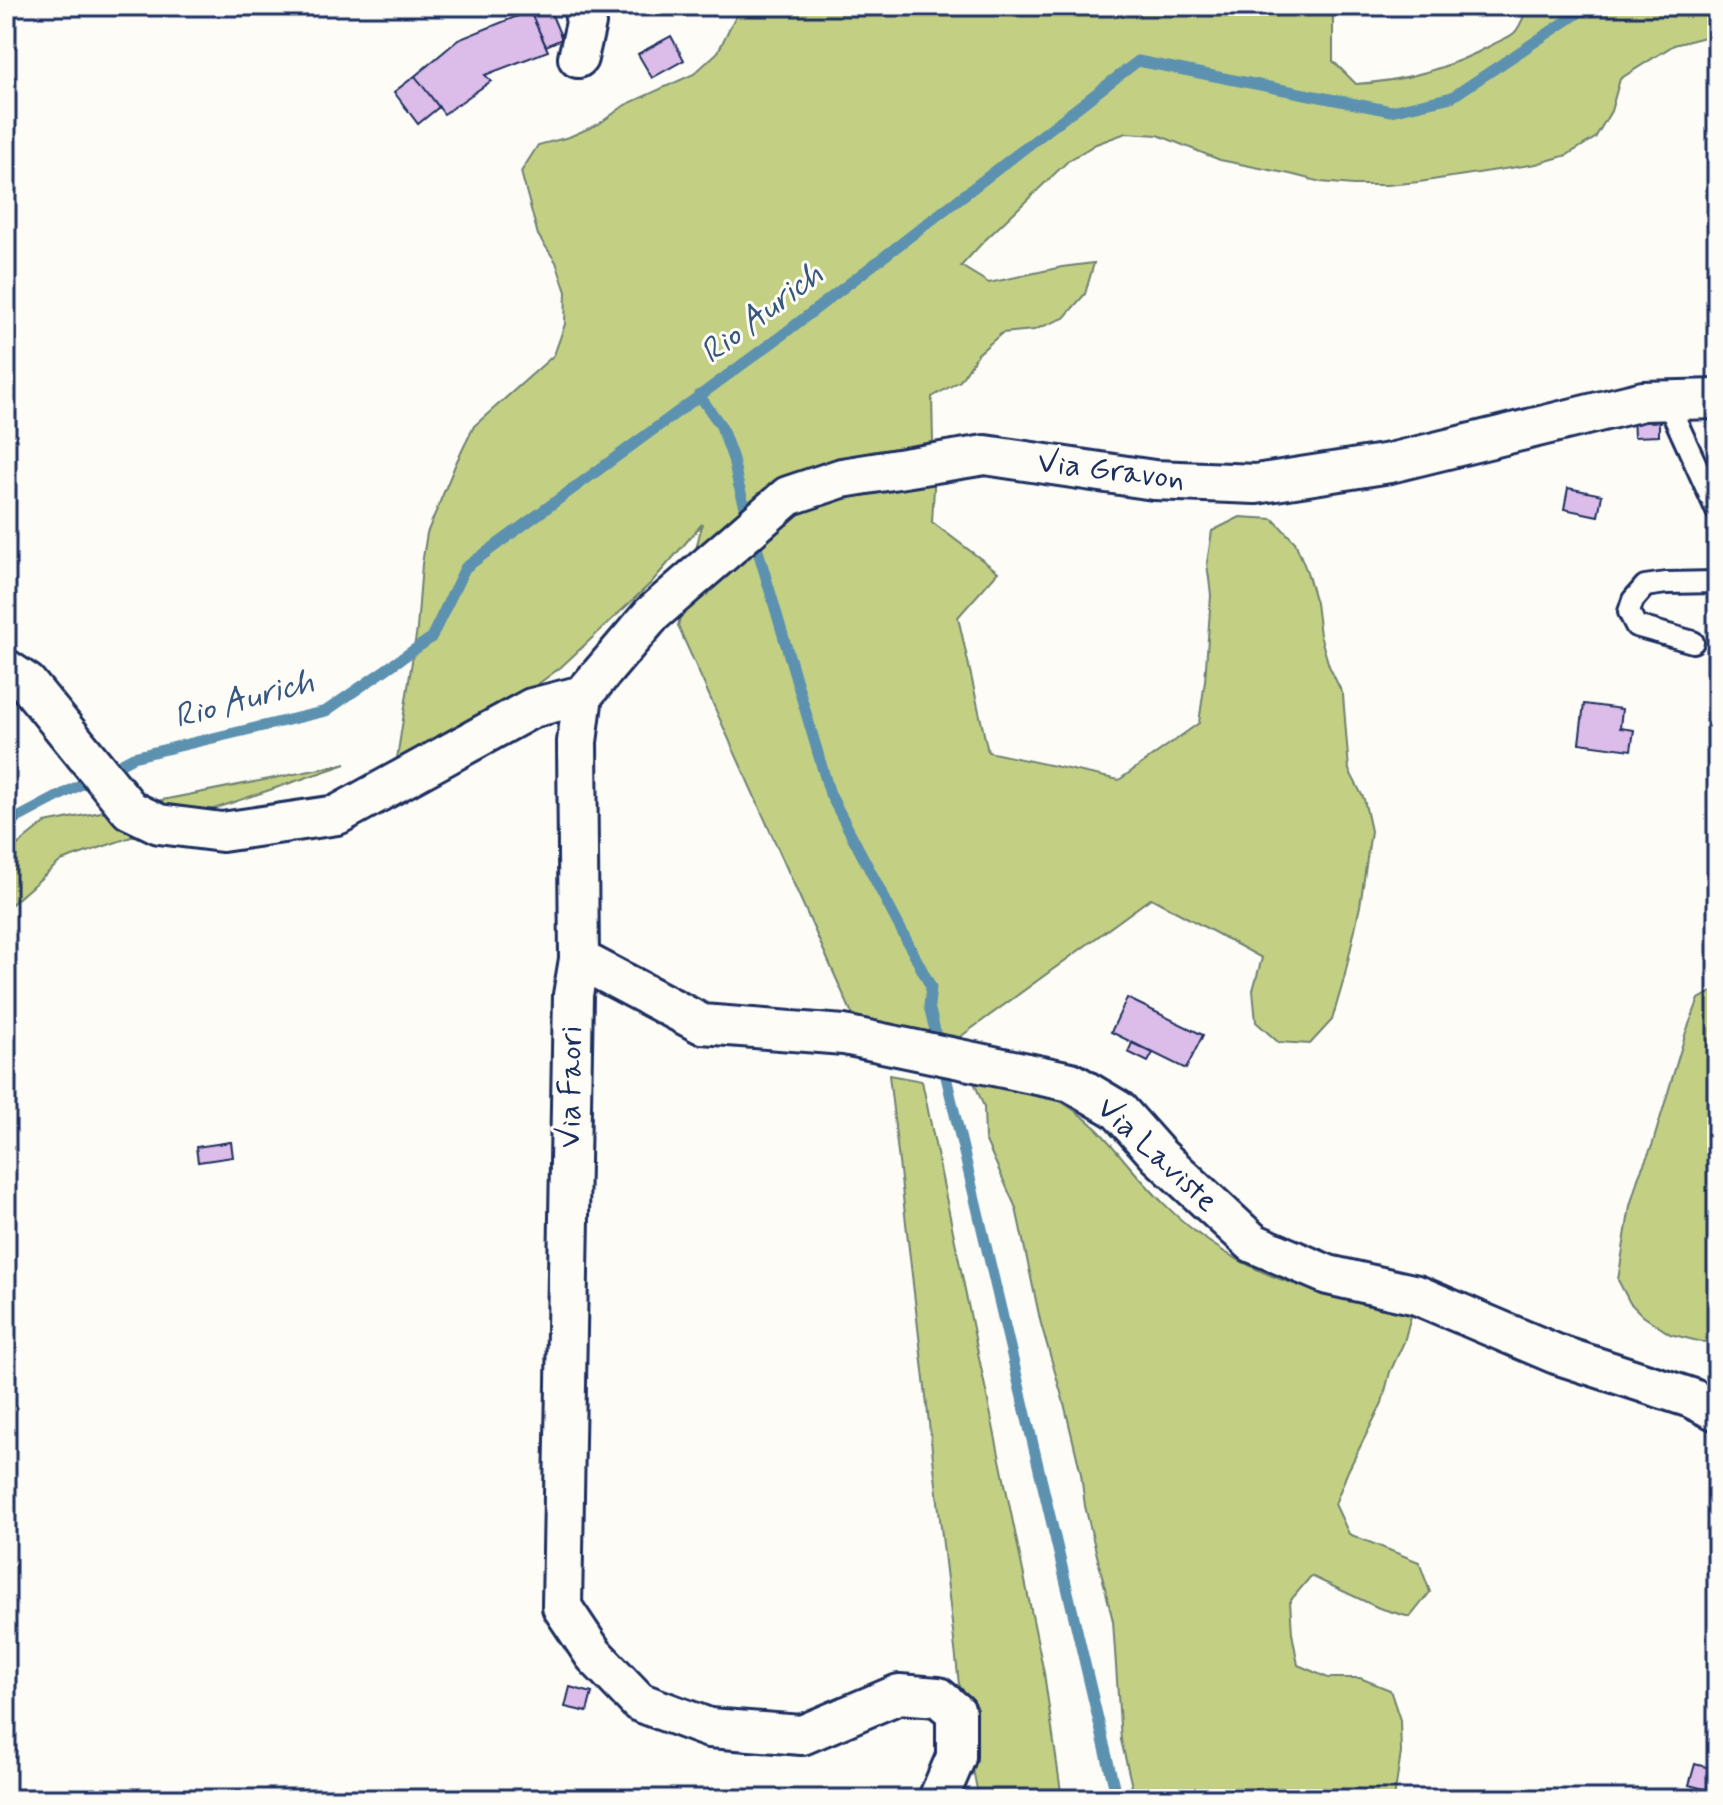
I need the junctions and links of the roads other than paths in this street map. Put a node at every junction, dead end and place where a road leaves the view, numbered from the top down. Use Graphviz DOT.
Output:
graph roads {
  1 [pos="583,6"];
  2 [pos="578,58"];
  3 [pos="1717,399"];
  4 [pos="1667,401"];
  5 [pos="1717,511"];
  6 [pos="1717,582"];
  7 [pos="1693,642"];
  8 [pos="6,669"];
  9 [pos="583,695"];
  10 [pos="579,959"];
  11 [pos="1717,1411"];
  12 [pos="938,1799"];
  1 -- 2 [label="street"];
  3 -- 4 [label="street, Via Gravon"];
  4 -- 5 [label="lane"];
  4 -- 9 [label="street, Via Gravon"];
  6 -- 7 [label="lane"];
  8 -- 9 [label="street"];
  9 -- 10 [label="street, Via Faori"];
  10 -- 11 [label="street, Via Laviste"];
  10 -- 12 [label="street, Via Faori"];
}
